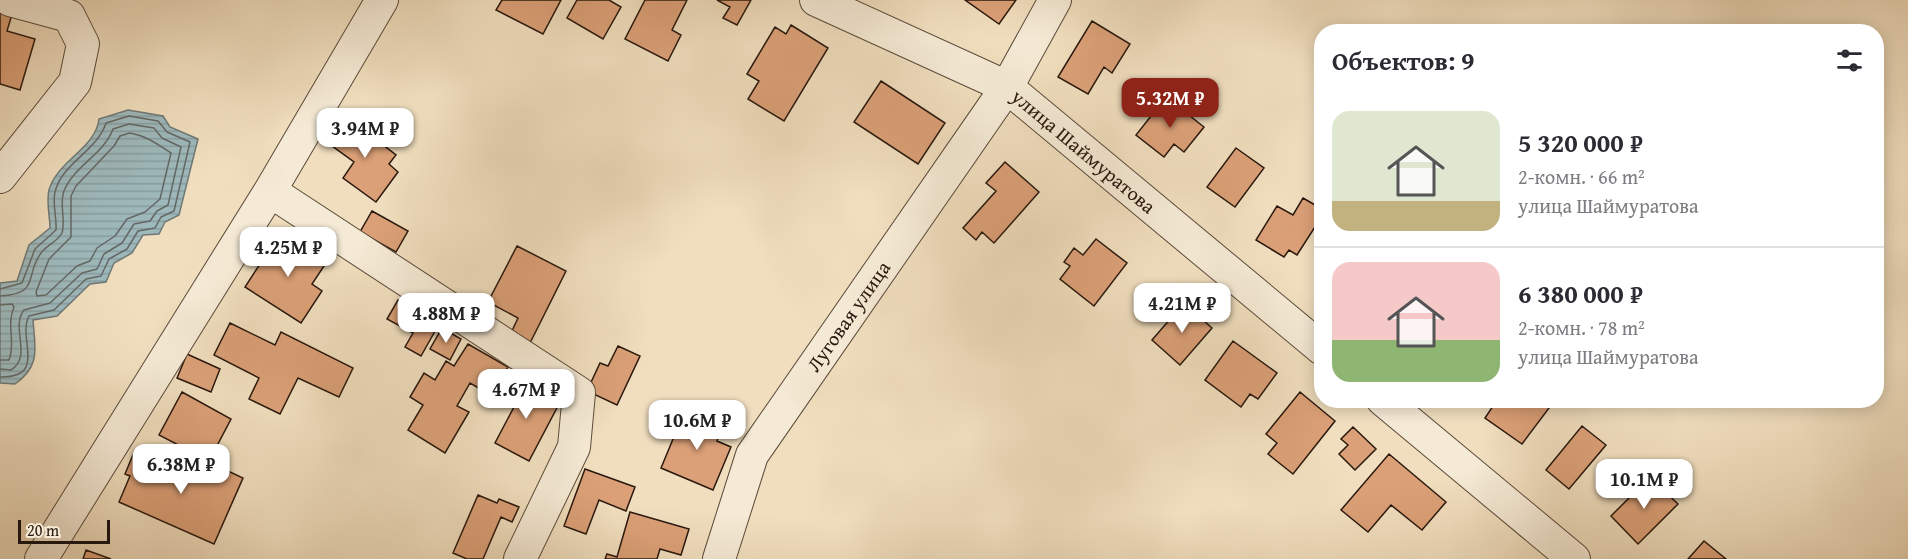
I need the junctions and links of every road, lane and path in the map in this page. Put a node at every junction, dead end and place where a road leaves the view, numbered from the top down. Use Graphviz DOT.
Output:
graph roads {
  1 [pos="10,0"];
  2 [pos="382,0"];
  3 [pos="816,0"];
  4 [pos="1055,0"];
  5 [pos="1007,87"];
  6 [pos="0,177"];
  7 [pos="270,191"];
  8 [pos="1314,342"];
  9 [pos="1393,408"];
  10 [pos="41,559"];
  11 [pos="520,559"];
  12 [pos="718,559"];
  13 [pos="1574,559"];
  1 -- 6 [label="street"];
  2 -- 7 [label="street"];
  3 -- 5 [label="street, улица Шаймуратова"];
  4 -- 5 [label="street, Луговая улица"];
  5 -- 8 [label="street, улица Шаймуратова"];
  5 -- 12 [label="street, Луговая улица"];
  7 -- 10 [label="street"];
  7 -- 11 [label="street"];
  9 -- 13 [label="street"];
}
